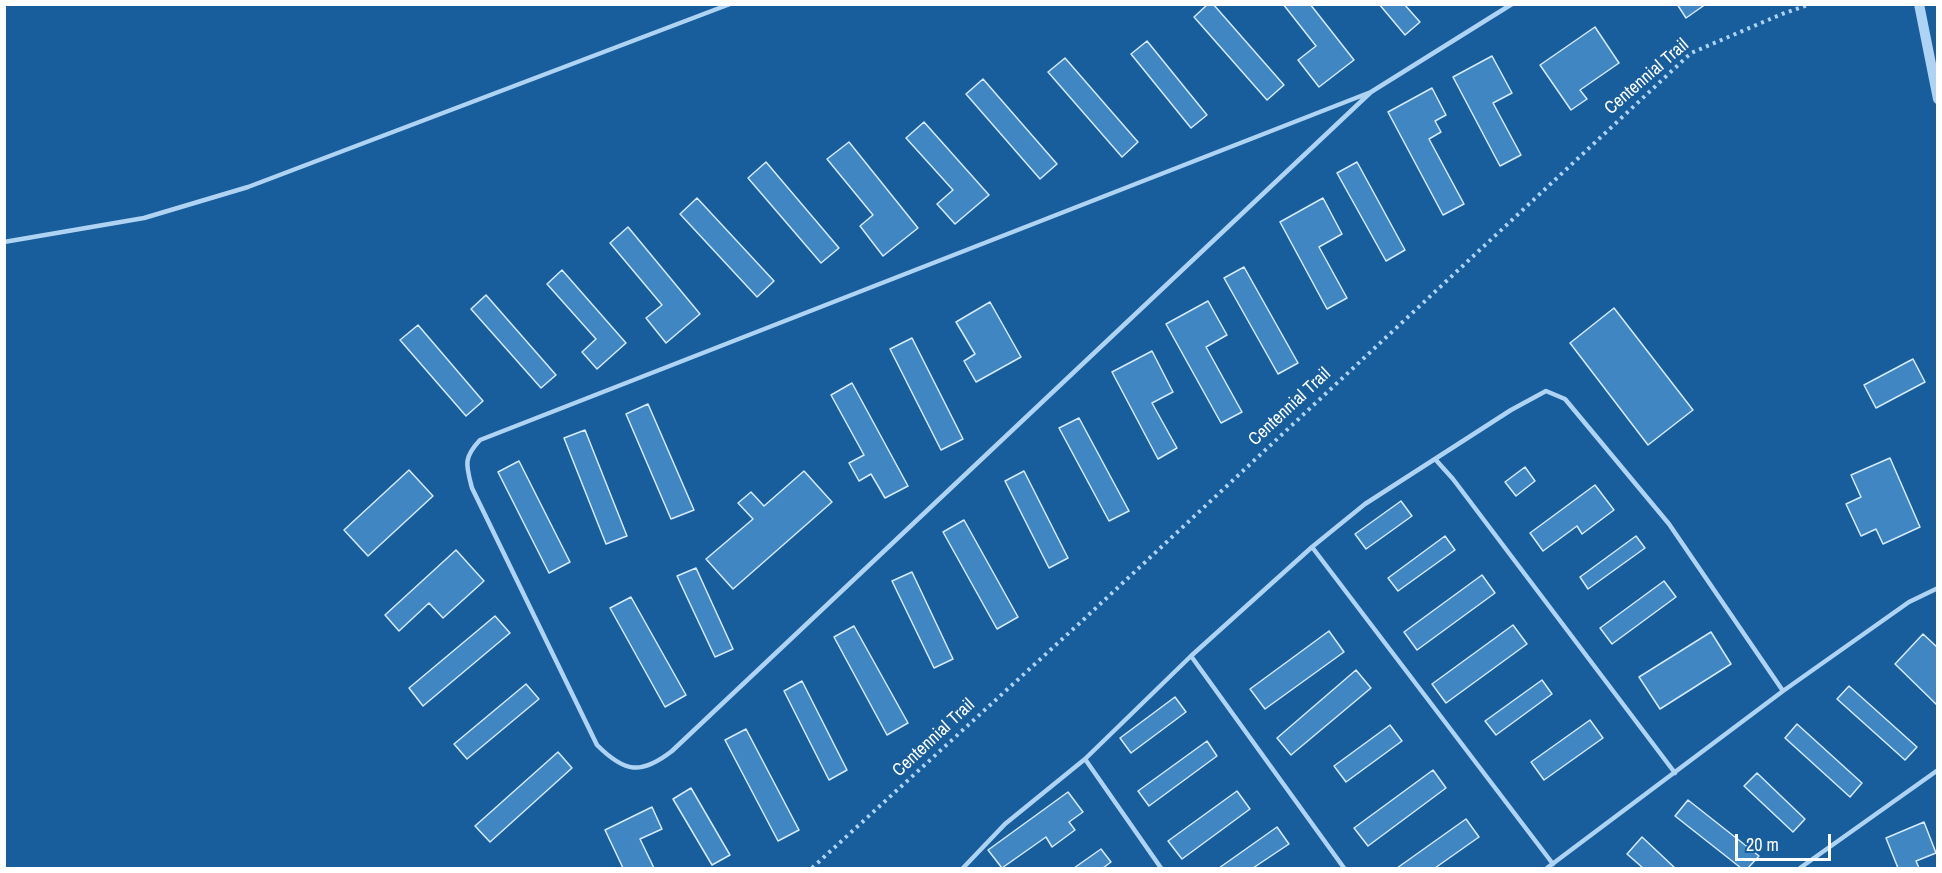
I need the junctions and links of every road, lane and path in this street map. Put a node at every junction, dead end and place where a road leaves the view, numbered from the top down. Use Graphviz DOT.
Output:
graph roads {
  1 [pos="730,4"];
  2 [pos="1512,4"];
  3 [pos="1810,4"];
  4 [pos="1918,4"];
  5 [pos="1371,92"];
  6 [pos="1938,99"];
  7 [pos="4,242"];
  8 [pos="1435,459"];
  9 [pos="1312,548"];
  10 [pos="1938,588"];
  11 [pos="1191,656"];
  12 [pos="1783,691"];
  13 [pos="1085,759"];
  14 [pos="1938,770"];
  15 [pos="1675,773"];
  16 [pos="1553,864"];
  17 [pos="812,868"];
  18 [pos="964,868"];
  19 [pos="1161,868"];
  20 [pos="1344,868"];
  21 [pos="1547,868"];
  22 [pos="1800,868"];
  1 -- 7 [label="lane"];
  2 -- 5 [label="lane"];
  3 -- 17 [label="path, Centennial Trail"];
  4 -- 6 [label="street"];
  5 -- 5 [label="lane"];
  8 -- 9 [label="lane"];
  8 -- 12 [label="lane"];
  8 -- 15 [label="lane"];
  9 -- 11 [label="lane"];
  9 -- 16 [label="lane"];
  10 -- 12 [label="lane"];
  11 -- 13 [label="lane"];
  11 -- 20 [label="lane"];
  12 -- 15 [label="lane"];
  13 -- 18 [label="lane"];
  13 -- 19 [label="lane"];
  14 -- 22 [label="lane"];
  15 -- 16 [label="lane"];
  16 -- 21 [label="lane"];
}
